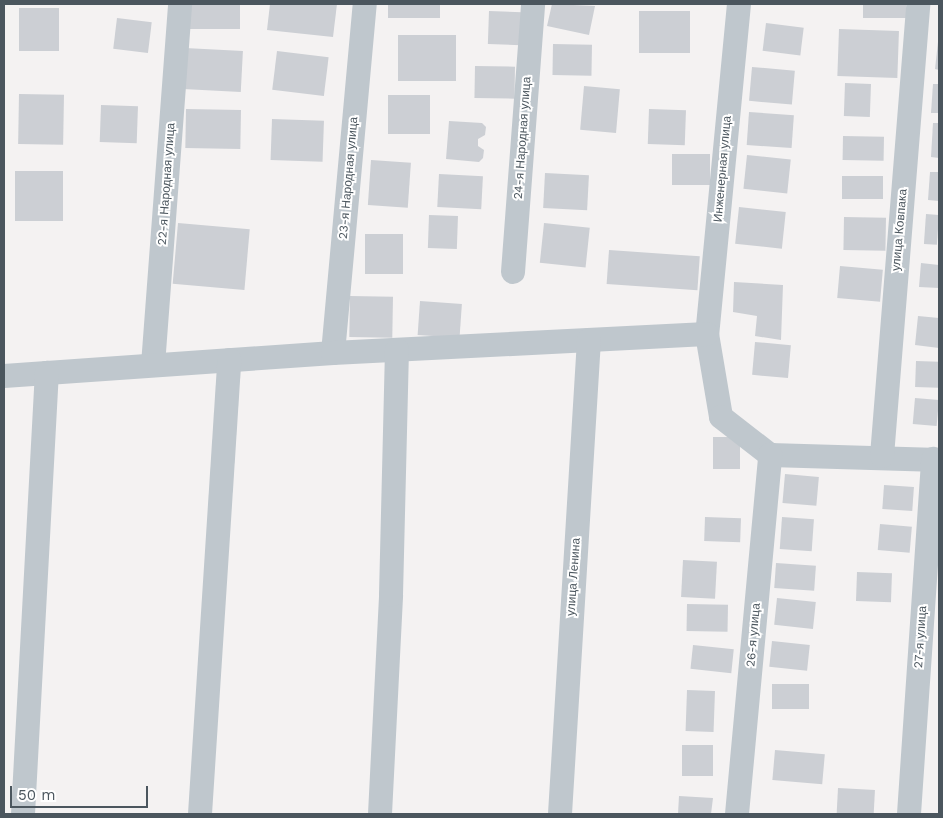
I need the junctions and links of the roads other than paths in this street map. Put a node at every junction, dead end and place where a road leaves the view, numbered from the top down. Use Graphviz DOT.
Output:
graph roads {
  1 [pos="180,4"];
  2 [pos="365,4"];
  3 [pos="533,4"];
  4 [pos="739,4"];
  5 [pos="918,4"];
  6 [pos="513,272"];
  7 [pos="707,334"];
  8 [pos="589,340"];
  9 [pos="397,350"];
  10 [pos="333,353"];
  11 [pos="229,360"];
  12 [pos="153,365"];
  13 [pos="47,373"];
  14 [pos="4,376"];
  15 [pos="770,455"];
  16 [pos="882,456"];
  17 [pos="936,459"];
  18 [pos="23,814"];
  19 [pos="200,814"];
  20 [pos="380,814"];
  21 [pos="560,814"];
  22 [pos="737,814"];
  23 [pos="909,814"];
  1 -- 12 [label="street, 22-я Народная улица"];
  2 -- 10 [label="street, 23-я Народная улица"];
  3 -- 6 [label="street, 24-я Народная улица"];
  4 -- 7 [label="street, Инженерная улица"];
  5 -- 16 [label="street, улица Ковпака"];
  7 -- 8 [label="street"];
  7 -- 15 [label="street, Инженерная улица"];
  8 -- 9 [label="street"];
  8 -- 21 [label="street, улица Ленина"];
  9 -- 10 [label="street"];
  9 -- 20 [label="street"];
  10 -- 11 [label="street"];
  11 -- 12 [label="street"];
  11 -- 19 [label="street"];
  12 -- 13 [label="street"];
  13 -- 14 [label="street"];
  13 -- 18 [label="street"];
  15 -- 16 [label="street"];
  15 -- 22 [label="street, 26-я улица"];
  16 -- 17 [label="street"];
  17 -- 23 [label="street, 27-я улица"];
}
